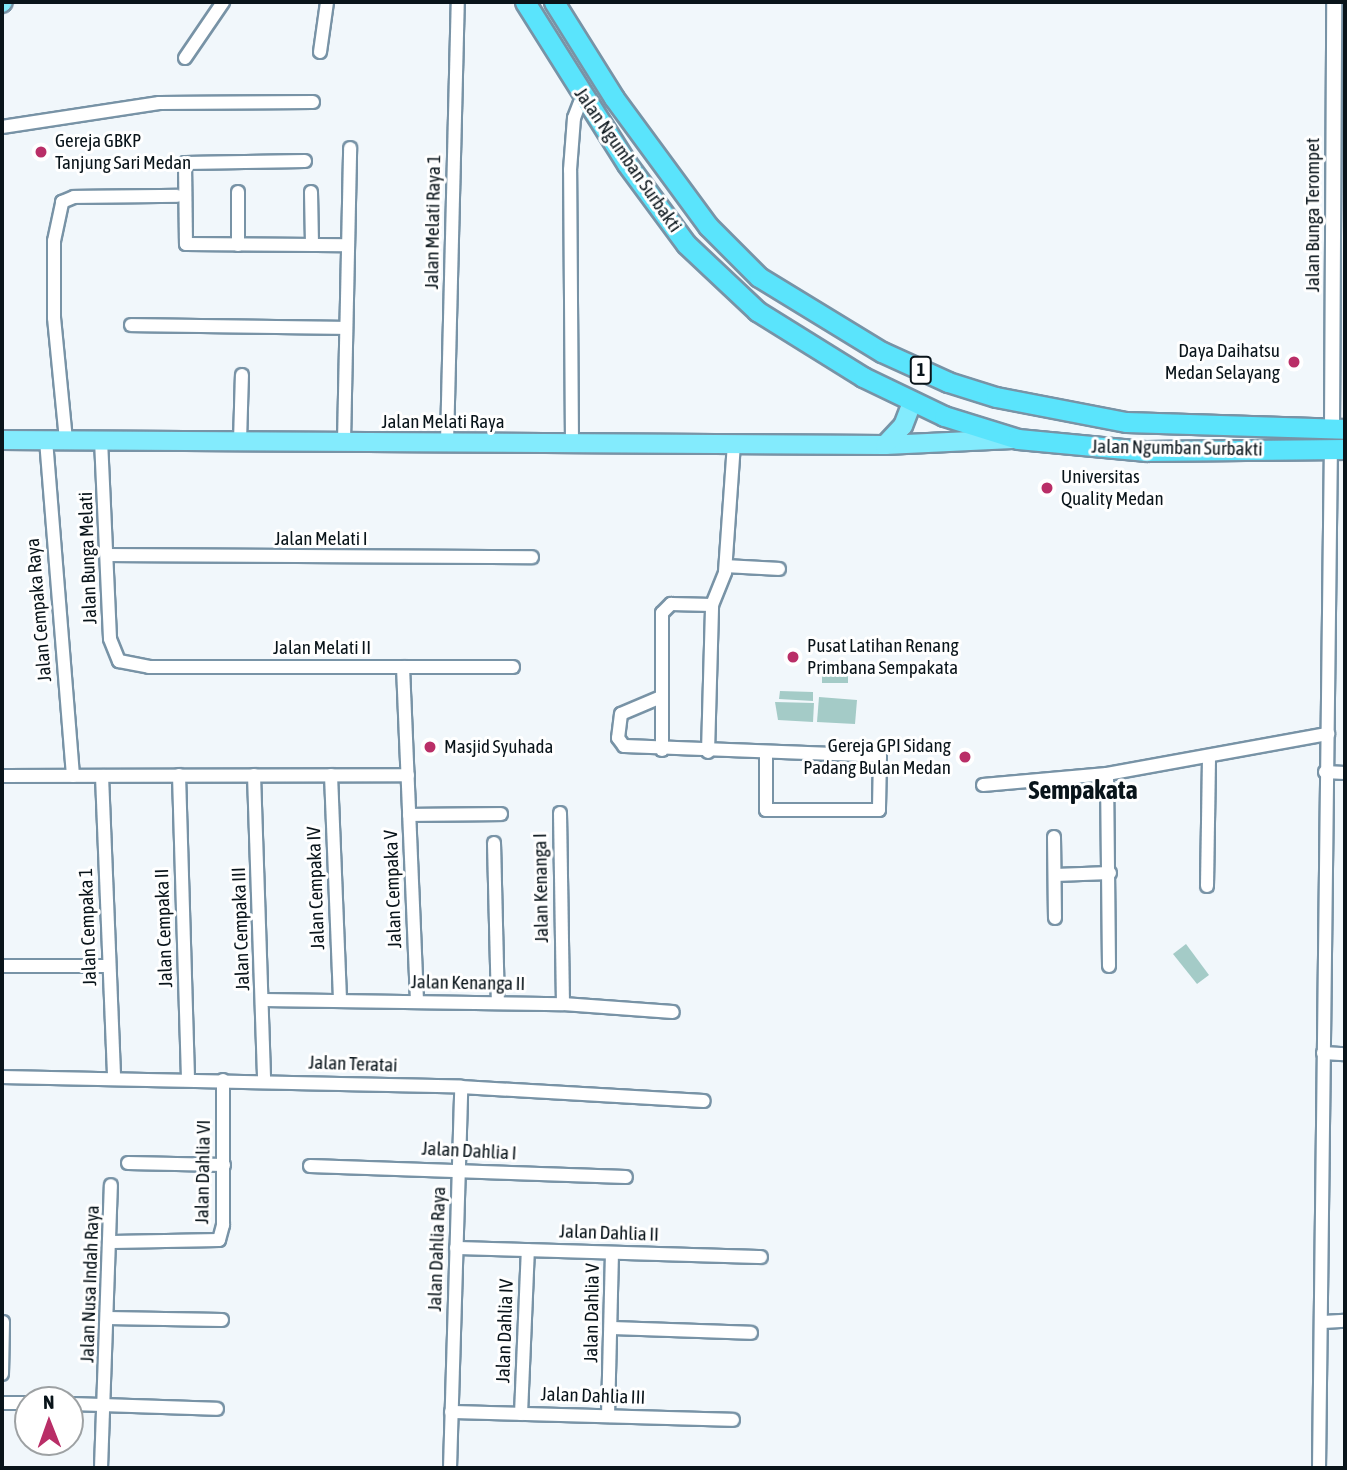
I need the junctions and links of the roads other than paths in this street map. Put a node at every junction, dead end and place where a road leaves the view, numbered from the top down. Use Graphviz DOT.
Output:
graph roads {
  1 [pos="223,2"];
  2 [pos="327,2"];
  3 [pos="458,2"];
  4 [pos="524,2"];
  5 [pos="554,2"];
  6 [pos="1334,2"];
  7 [pos="320,52"];
  8 [pos="185,58"];
  9 [pos="614,98"];
  10 [pos="313,102"];
  11 [pos="588,103"];
  12 [pos="2,127"];
  13 [pos="350,148"];
  14 [pos="305,161"];
  15 [pos="238,192"];
  16 [pos="311,192"];
  17 [pos="177,196"];
  18 [pos="1339,230"];
  19 [pos="239,245"];
  20 [pos="312,245"];
  21 [pos="348,246"];
  22 [pos="131,325"];
  23 [pos="346,328"];
  24 [pos="242,374"];
  25 [pos="912,401"];
  26 [pos="1018,439"];
  27 [pos="1338,439"];
  28 [pos="2,440"];
  29 [pos="46,440"];
  30 [pos="66,440"];
  31 [pos="101,440"];
  32 [pos="240,441"];
  33 [pos="344,442"];
  34 [pos="447,443"];
  35 [pos="572,443"];
  36 [pos="734,444"];
  37 [pos="885,445"];
  38 [pos="110,555"];
  39 [pos="532,557"];
  40 [pos="726,566"];
  41 [pos="779,569"];
  42 [pos="712,606"];
  43 [pos="130,663"];
  44 [pos="404,667"];
  45 [pos="513,667"];
  46 [pos="661,697"];
  47 [pos="1328,734"];
  48 [pos="662,750"];
  49 [pos="708,752"];
  50 [pos="766,753"];
  51 [pos="1209,756"];
  52 [pos="1325,772"];
  53 [pos="1345,773"];
  54 [pos="1107,774"];
  55 [pos="179,775"];
  56 [pos="254,775"];
  57 [pos="331,775"];
  58 [pos="408,775"];
  59 [pos="2,776"];
  60 [pos="73,776"];
  61 [pos="102,776"];
  62 [pos="983,785"];
  63 [pos="560,813"];
  64 [pos="501,814"];
  65 [pos="409,815"];
  66 [pos="1054,837"];
  67 [pos="494,842"];
  68 [pos="1110,873"];
  69 [pos="1055,875"];
  70 [pos="1207,886"];
  71 [pos="1055,918"];
  72 [pos="2,966"];
  73 [pos="108,966"];
  74 [pos="1109,966"];
  75 [pos="263,1000"];
  76 [pos="340,1000"];
  77 [pos="417,1001"];
  78 [pos="498,1003"];
  79 [pos="563,1004"];
  80 [pos="673,1012"];
  81 [pos="1323,1053"];
  82 [pos="1345,1054"];
  83 [pos="2,1077"];
  84 [pos="114,1077"];
  85 [pos="188,1079"];
  86 [pos="223,1080"];
  87 [pos="264,1081"];
  88 [pos="461,1087"];
  89 [pos="704,1101"];
  90 [pos="128,1163"];
  91 [pos="224,1165"];
  92 [pos="310,1166"];
  93 [pos="458,1169"];
  94 [pos="626,1177"];
  95 [pos="111,1185"];
  96 [pos="112,1242"];
  97 [pos="456,1248"];
  98 [pos="528,1250"];
  99 [pos="612,1253"];
  100 [pos="761,1257"];
  101 [pos="107,1318"];
  102 [pos="222,1320"];
  103 [pos="1345,1321"];
  104 [pos="3,1322"];
  105 [pos="1323,1322"];
  106 [pos="611,1328"];
  107 [pos="751,1333"];
  108 [pos="2,1374"];
  109 [pos="84,1404"];
  110 [pos="106,1405"];
  111 [pos="217,1409"];
  112 [pos="451,1412"];
  113 [pos="521,1414"];
  114 [pos="608,1416"];
  115 [pos="733,1420"];
  116 [pos="101,1468"];
  117 [pos="450,1468"];
  118 [pos="1319,1468"];
  1 -- 8 [label="street"];
  2 -- 7 [label="street"];
  3 -- 34 [label="street, Jalan Melati Raya 1"];
  4 -- 11 [label="highway, Jalan Ngumban Surbakti / 1"];
  5 -- 9 [label="highway, Jalan Ngumban Surbakti / 1"];
  6 -- 18 [label="street, Jalan Bunga Terompet"];
  9 -- 11 [label="highway"];
  9 -- 27 [label="highway, Jalan Ngumban Surbakti / 1"];
  10 -- 12 [label="street"];
  11 -- 25 [label="highway, Jalan Ngumban Surbakti / 1"];
  11 -- 35 [label="street"];
  13 -- 21 [label="street"];
  14 -- 19 [label="street"];
  15 -- 19 [label="street"];
  16 -- 20 [label="street"];
  17 -- 30 [label="street"];
  18 -- 27 [label="street, Jalan Bunga Terompet"];
  19 -- 20 [label="street"];
  20 -- 21 [label="street"];
  21 -- 23 [label="street"];
  22 -- 23 [label="street"];
  23 -- 33 [label="street"];
  24 -- 32 [label="street"];
  25 -- 26 [label="highway, Jalan Ngumban Surbakti / 1"];
  25 -- 37 [label="main road"];
  26 -- 27 [label="highway, Jalan Ngumban Surbakti / 1"];
  26 -- 37 [label="main road, Jalan Melati Raya"];
  27 -- 47 [label="street"];
  28 -- 29 [label="main road, Jalan Melati Raya"];
  29 -- 30 [label="main road, Jalan Melati Raya"];
  29 -- 60 [label="street, Jalan Cempaka Raya"];
  30 -- 31 [label="main road, Jalan Melati Raya"];
  31 -- 32 [label="main road, Jalan Melati Raya"];
  31 -- 38 [label="street, Jalan Bunga Melati"];
  32 -- 33 [label="main road, Jalan Melati Raya"];
  33 -- 34 [label="main road, Jalan Melati Raya"];
  34 -- 35 [label="main road, Jalan Melati Raya"];
  35 -- 36 [label="main road, Jalan Melati Raya"];
  36 -- 37 [label="main road, Jalan Melati Raya"];
  36 -- 40 [label="street"];
  38 -- 39 [label="street, Jalan Melati I"];
  38 -- 43 [label="street, Jalan Bunga Melati"];
  40 -- 41 [label="street"];
  40 -- 42 [label="street"];
  42 -- 46 [label="street"];
  42 -- 49 [label="street"];
  43 -- 44 [label="street, Jalan Melati II"];
  44 -- 45 [label="street, Jalan Melati II"];
  44 -- 58 [label="street, Jalan Cempaka V"];
  46 -- 48 [label="street"];
  46 -- 48 [label="street"];
  47 -- 51 [label="street"];
  47 -- 52 [label="street"];
  48 -- 49 [label="street"];
  49 -- 50 [label="street"];
  50 -- 50 [label="street"];
  51 -- 54 [label="street"];
  51 -- 70 [label="street"];
  52 -- 53 [label="street"];
  52 -- 81 [label="street"];
  54 -- 62 [label="street"];
  54 -- 68 [label="street"];
  55 -- 56 [label="street"];
  55 -- 61 [label="street"];
  55 -- 85 [label="street, Jalan Cempaka II"];
  56 -- 57 [label="street"];
  56 -- 75 [label="street, Jalan Cempaka III"];
  57 -- 58 [label="street"];
  57 -- 76 [label="street, Jalan Cempaka IV"];
  58 -- 65 [label="street, Jalan Cempaka V"];
  59 -- 60 [label="street"];
  60 -- 61 [label="street"];
  61 -- 73 [label="street, Jalan Cempaka 1"];
  63 -- 79 [label="street, Jalan Kenanga I"];
  64 -- 65 [label="street"];
  65 -- 77 [label="street, Jalan Cempaka V"];
  66 -- 69 [label="street"];
  67 -- 78 [label="street"];
  68 -- 69 [label="street"];
  68 -- 74 [label="street"];
  69 -- 71 [label="street"];
  72 -- 73 [label="street"];
  73 -- 84 [label="street, Jalan Cempaka 1"];
  75 -- 76 [label="street, Jalan Kenanga II"];
  75 -- 87 [label="street, Jalan Cempaka III"];
  76 -- 77 [label="street, Jalan Kenanga II"];
  77 -- 78 [label="street, Jalan Kenanga II"];
  78 -- 79 [label="street, Jalan Kenanga II"];
  79 -- 80 [label="street, Jalan Kenanga II"];
  81 -- 82 [label="street"];
  81 -- 105 [label="street"];
  83 -- 84 [label="street, Jalan Teratai"];
  84 -- 85 [label="street, Jalan Teratai"];
  85 -- 86 [label="street, Jalan Teratai"];
  86 -- 87 [label="street, Jalan Teratai"];
  86 -- 91 [label="street, Jalan Dahlia VI"];
  87 -- 88 [label="street, Jalan Teratai"];
  88 -- 89 [label="street, Jalan Teratai"];
  88 -- 93 [label="street, Jalan Dahlia Raya"];
  90 -- 91 [label="street"];
  91 -- 96 [label="street, Jalan Dahlia VI"];
  92 -- 93 [label="street, Jalan Dahlia I"];
  93 -- 94 [label="street, Jalan Dahlia I"];
  93 -- 97 [label="street, Jalan Dahlia Raya"];
  95 -- 96 [label="street, Jalan Nusa Indah Raya"];
  96 -- 101 [label="street, Jalan Nusa Indah Raya"];
  97 -- 98 [label="street, Jalan Dahlia II"];
  97 -- 112 [label="street, Jalan Dahlia Raya"];
  98 -- 99 [label="street, Jalan Dahlia II"];
  98 -- 113 [label="street, Jalan Dahlia IV"];
  99 -- 100 [label="street, Jalan Dahlia II"];
  99 -- 106 [label="street, Jalan Dahlia V"];
  101 -- 102 [label="street"];
  101 -- 110 [label="street, Jalan Nusa Indah Raya"];
  103 -- 105 [label="street"];
  104 -- 108 [label="street"];
  105 -- 118 [label="street"];
  106 -- 107 [label="street"];
  106 -- 114 [label="street, Jalan Dahlia V"];
  109 -- 110 [label="street"];
  110 -- 111 [label="street"];
  110 -- 116 [label="street, Jalan Nusa Indah Raya"];
  112 -- 113 [label="street, Jalan Dahlia III"];
  112 -- 117 [label="street, Jalan Dahlia Raya"];
  113 -- 114 [label="street, Jalan Dahlia III"];
  114 -- 115 [label="street, Jalan Dahlia III"];
}
